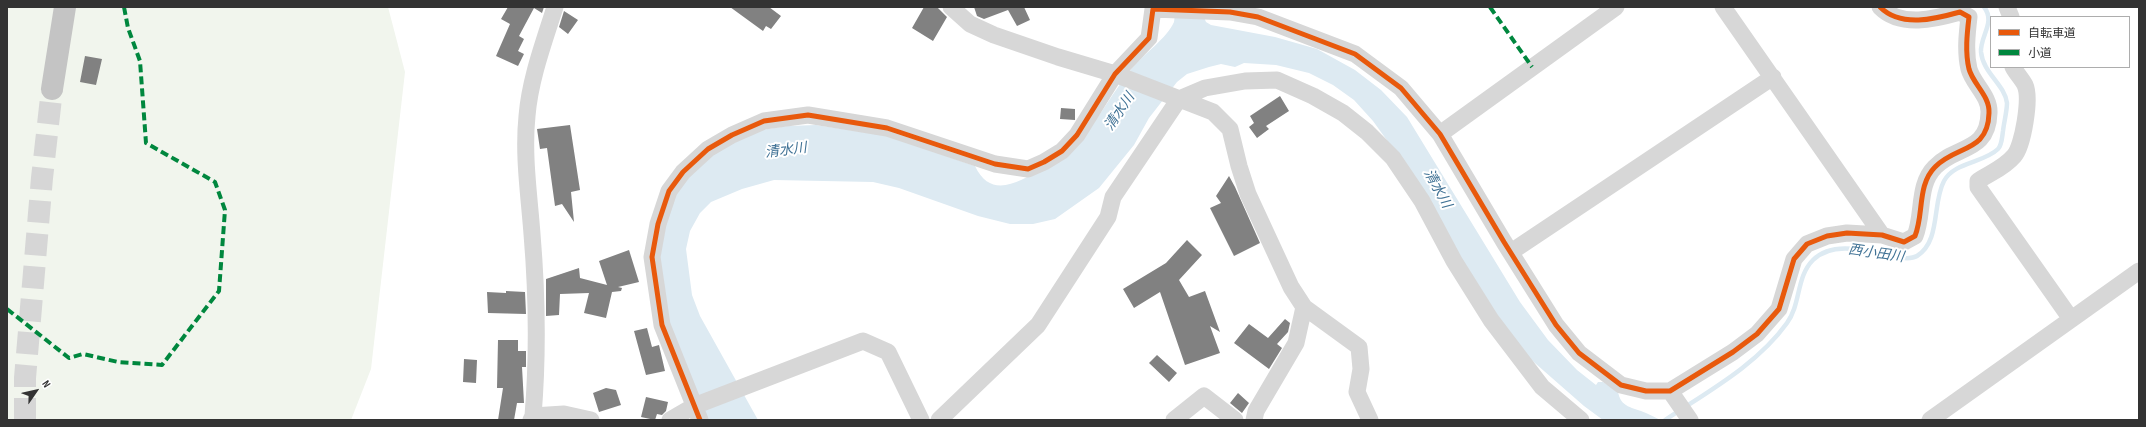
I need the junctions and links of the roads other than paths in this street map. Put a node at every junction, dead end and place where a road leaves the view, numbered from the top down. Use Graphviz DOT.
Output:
graph roads {
  1 [pos="65,7"];
  2 [pos="554,7"];
  3 [pos="1616,7"];
  4 [pos="1723,7"];
  5 [pos="1880,7"];
  6 [pos="955,8"];
  7 [pos="1229,10"];
  8 [pos="2013,68"];
  9 [pos="1115,74"];
  10 [pos="1772,78"];
  11 [pos="52,89"];
  12 [pos="1179,98"];
  13 [pos="1440,134"];
  14 [pos="1882,235"];
  15 [pos="1511,252"];
  16 [pos="2139,271"];
  17 [pos="1304,307"];
  18 [pos="2071,319"];
  19 [pos="1670,390"];
  20 [pos="697,413"];
  21 [pos="532,418"];
  22 [pos="591,420"];
  23 [pos="670,420"];
  24 [pos="921,420"];
  25 [pos="939,420"];
  26 [pos="1174,420"];
  27 [pos="1235,420"];
  28 [pos="1254,420"];
  29 [pos="1370,420"];
  30 [pos="1581,420"];
  31 [pos="1689,420"];
  32 [pos="1930,420"];
  1 -- 11 [label="highway"];
  2 -- 21 [label="street"];
  3 -- 13 [label="street"];
  4 -- 10 [label="street"];
  5 -- 14 [label="street"];
  6 -- 9 [label="street"];
  7 -- 9 [label="street"];
  7 -- 13 [label="street"];
  8 -- 18 [label="street"];
  9 -- 12 [label="street"];
  9 -- 20 [label="street"];
  10 -- 14 [label="street"];
  10 -- 15 [label="street"];
  12 -- 17 [label="street"];
  12 -- 25 [label="street"];
  12 -- 30 [label="street"];
  13 -- 15 [label="street"];
  14 -- 19 [label="street"];
  15 -- 19 [label="street"];
  16 -- 18 [label="street"];
  17 -- 28 [label="street"];
  17 -- 29 [label="street"];
  18 -- 32 [label="street"];
  19 -- 31 [label="street"];
  20 -- 23 [label="street"];
  20 -- 24 [label="street"];
  21 -- 22 [label="street"];
  26 -- 27 [label="street"];
}
